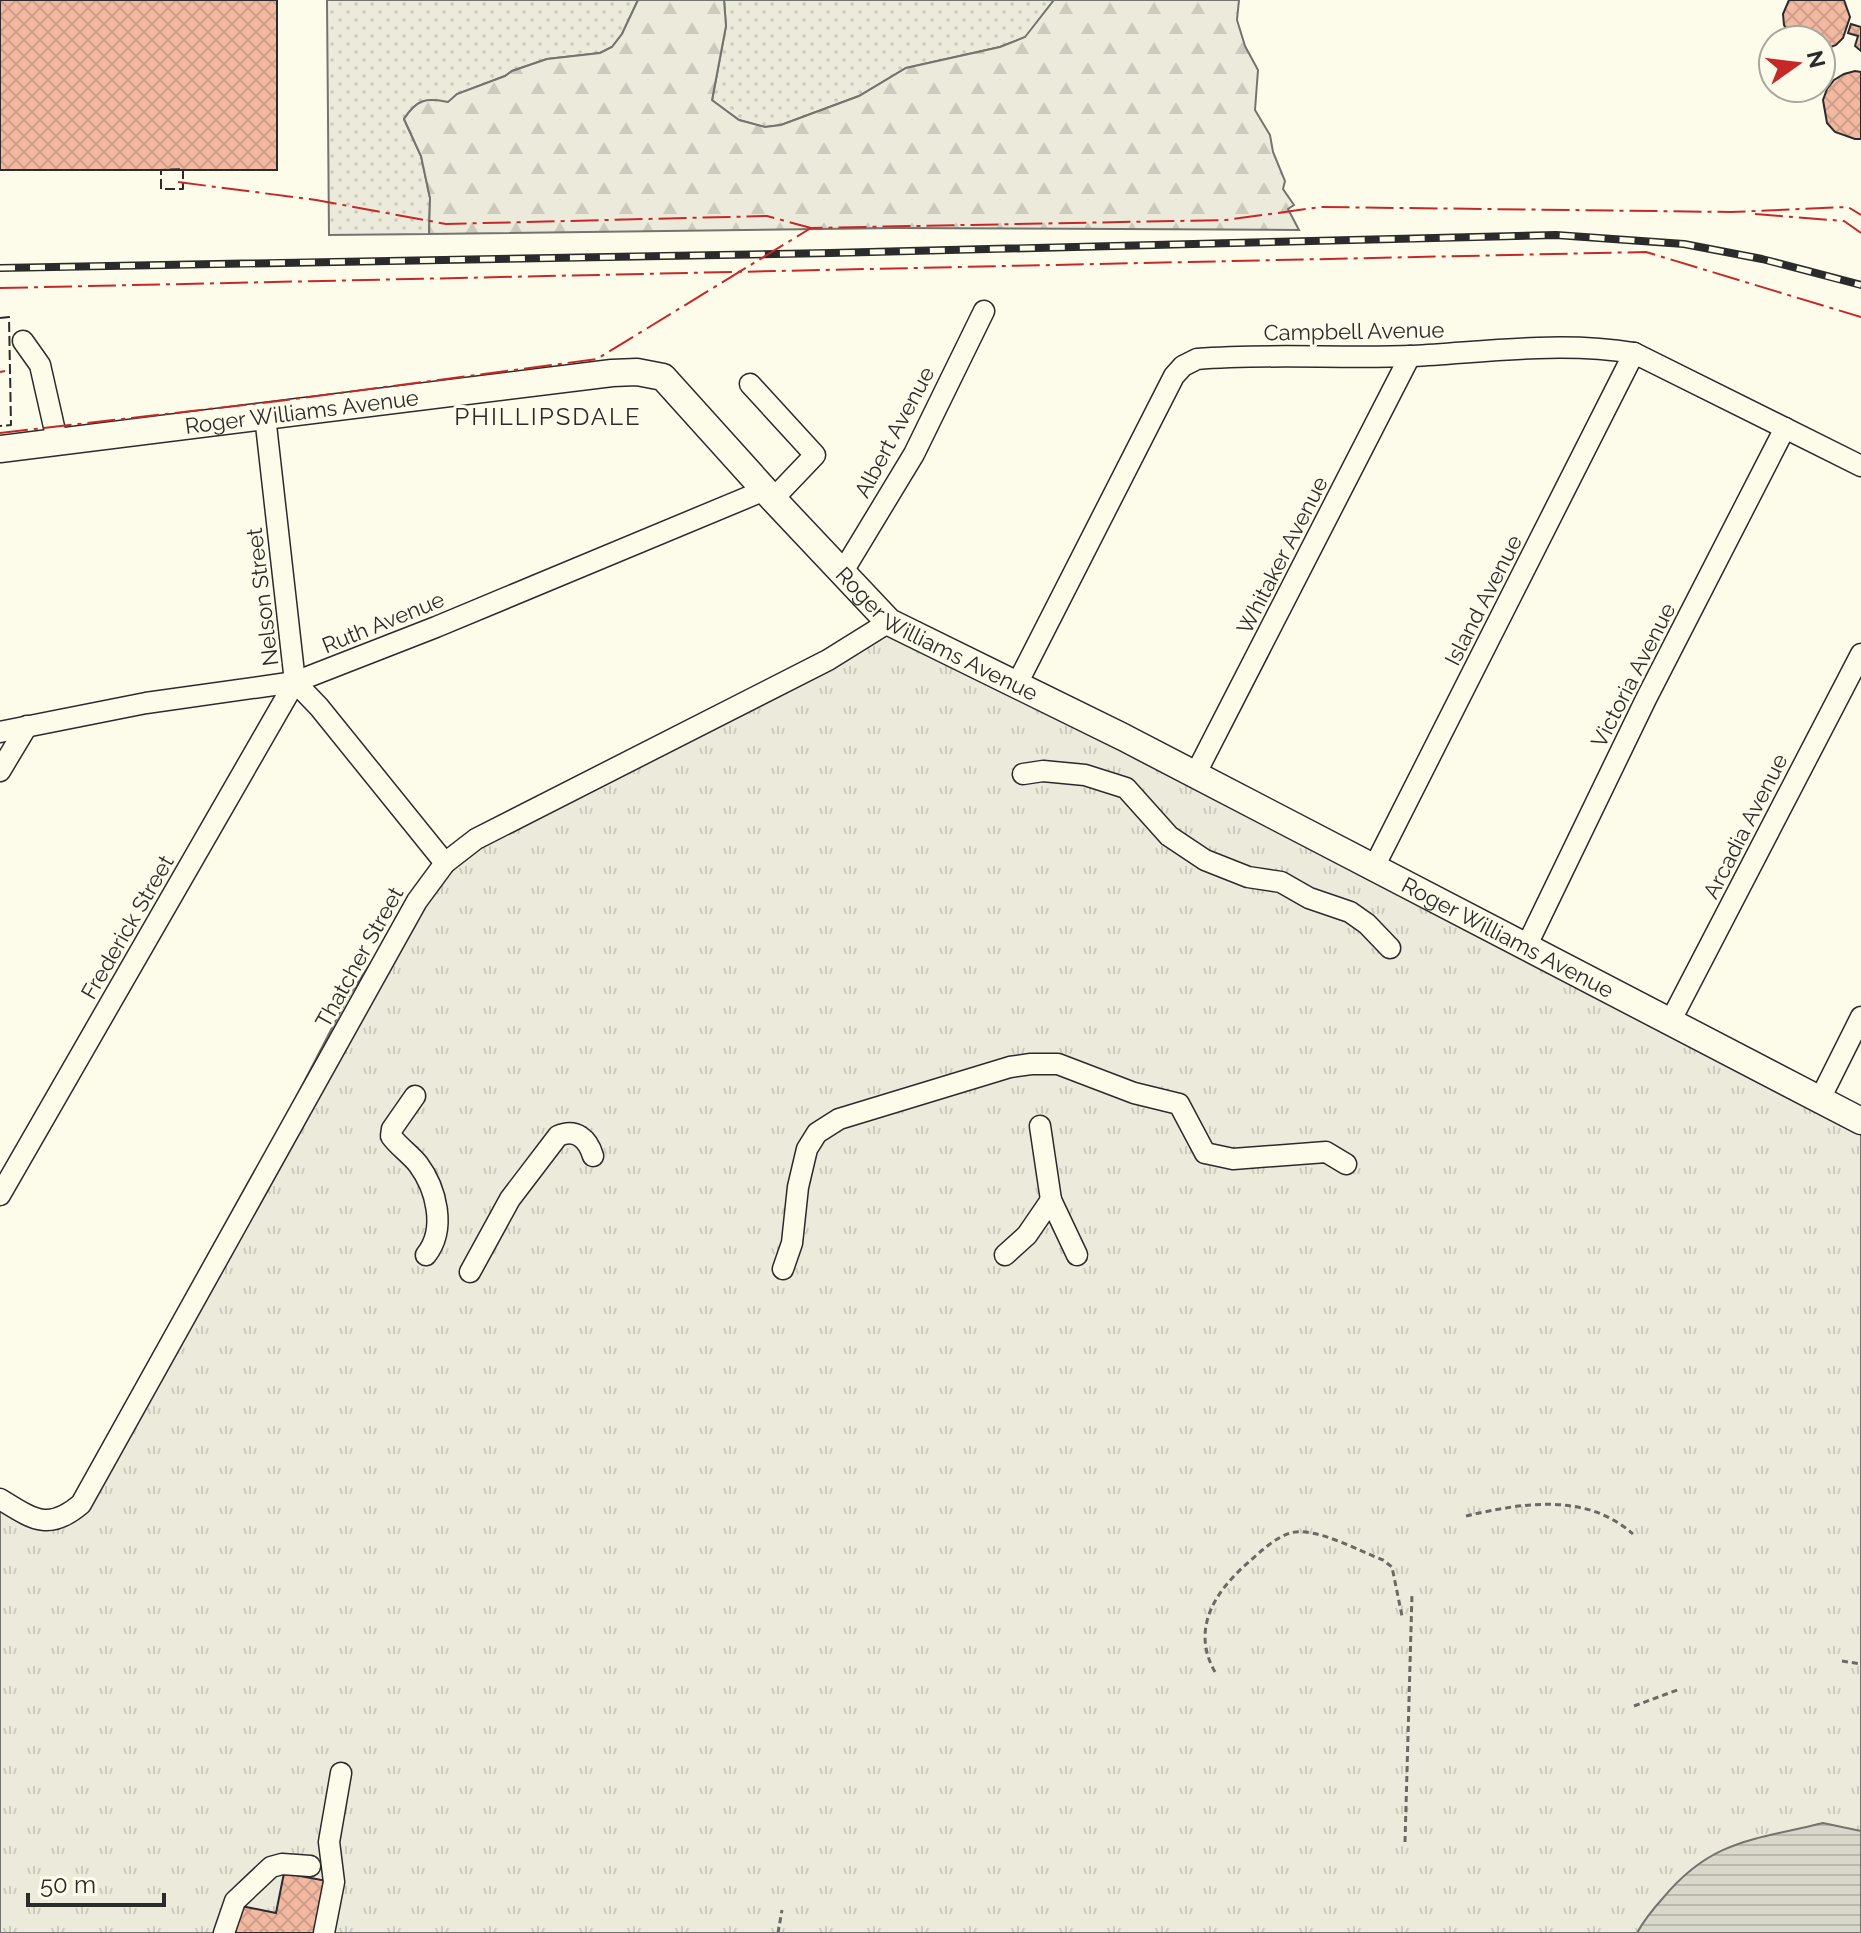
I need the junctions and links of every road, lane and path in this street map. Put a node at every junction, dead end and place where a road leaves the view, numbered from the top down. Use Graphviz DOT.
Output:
graph roads {
  1 [pos="984,311"];
  2 [pos="23,341"];
  3 [pos="1634,353"];
  4 [pos="1410,356"];
  5 [pos="750,384"];
  6 [pos="265,416"];
  7 [pos="1785,428"];
  8 [pos="57,440"];
  9 [pos="0,449"];
  10 [pos="1861,466"];
  11 [pos="769,494"];
  12 [pos="842,573"];
  13 [pos="889,622"];
  14 [pos="1861,654"];
  15 [pos="295,682"];
  16 [pos="1017,684"];
  17 [pos="27,726"];
  18 [pos="0,732"];
  19 [pos="0,771"];
  20 [pos="1023,774"];
  21 [pos="1195,775"];
  22 [pos="445,863"];
  23 [pos="1373,869"];
  24 [pos="1527,945"];
  25 [pos="1390,948"];
  26 [pos="1861,1017"];
  27 [pos="1671,1020"];
  28 [pos="415,1096"];
  29 [pos="1820,1099"];
  30 [pos="1861,1121"];
  31 [pos="1040,1126"];
  32 [pos="593,1156"];
  33 [pos="1346,1164"];
  34 [pos="0,1195"];
  35 [pos="1051,1200"];
  36 [pos="426,1255"];
  37 [pos="1005,1255"];
  38 [pos="1077,1255"];
  39 [pos="783,1269"];
  40 [pos="470,1272"];
  41 [pos="0,1499"];
  42 [pos="1466,1516"];
  43 [pos="1633,1534"];
  44 [pos="1412,1594"];
  45 [pos="1402,1616"];
  46 [pos="1842,1661"];
  47 [pos="1861,1664"];
  48 [pos="1215,1672"];
  49 [pos="1680,1689"];
  50 [pos="1634,1706"];
  51 [pos="341,1773"];
  52 [pos="1405,1842"];
  53 [pos="310,1866"];
  54 [pos="782,1910"];
  55 [pos="224,1933"];
  56 [pos="324,1933"];
  57 [pos="778,1933"];
  1 -- 12 [label="street, Albert Avenue"];
  2 -- 8 [label="street"];
  3 -- 4 [label="street, Campbell Avenue"];
  3 -- 7 [label="street, Campbell Avenue"];
  3 -- 23 [label="street, Island Avenue"];
  4 -- 16 [label="street, Campbell Avenue"];
  4 -- 21 [label="street, Whitaker Avenue"];
  5 -- 11 [label="street"];
  6 -- 8 [label="main road, Roger Williams Avenue"];
  6 -- 11 [label="main road, Roger Williams Avenue"];
  6 -- 15 [label="street, Nelson Street"];
  7 -- 10 [label="street, Campbell Avenue"];
  7 -- 24 [label="street, Victoria Avenue"];
  8 -- 9 [label="main road, Roger Williams Avenue"];
  11 -- 12 [label="main road, Roger Williams Avenue"];
  11 -- 15 [label="street, Ruth Avenue"];
  12 -- 13 [label="main road, Roger Williams Avenue"];
  13 -- 16 [label="main road, Roger Williams Avenue"];
  13 -- 22 [label="street, Thatcher Street"];
  14 -- 27 [label="street, Arcadia Avenue"];
  15 -- 17 [label="street, Ruth Avenue"];
  15 -- 22 [label="street, Nelson Street"];
  15 -- 34 [label="street, Frederick Street"];
  16 -- 21 [label="main road, Roger Williams Avenue"];
  17 -- 18 [label="street, Ruth Avenue"];
  17 -- 19 [label="street"];
  20 -- 25 [label="street"];
  21 -- 23 [label="main road, Roger Williams Avenue"];
  22 -- 41 [label="street, Thatcher Street"];
  23 -- 24 [label="main road, Roger Williams Avenue"];
  24 -- 27 [label="main road, Roger Williams Avenue"];
  26 -- 29 [label="street"];
  27 -- 29 [label="main road, Roger Williams Avenue"];
  28 -- 36 [label="street"];
  29 -- 30 [label="main road, Roger Williams Avenue"];
  31 -- 35 [label="street"];
  32 -- 40 [label="street"];
  33 -- 39 [label="street"];
  35 -- 37 [label="street"];
  35 -- 38 [label="street"];
  42 -- 43 [label="path"];
  44 -- 52 [label="path"];
  45 -- 48 [label="path"];
  46 -- 47 [label="path"];
  49 -- 50 [label="path"];
  51 -- 56 [label="street"];
  53 -- 55 [label="street"];
  54 -- 57 [label="path"];
}
